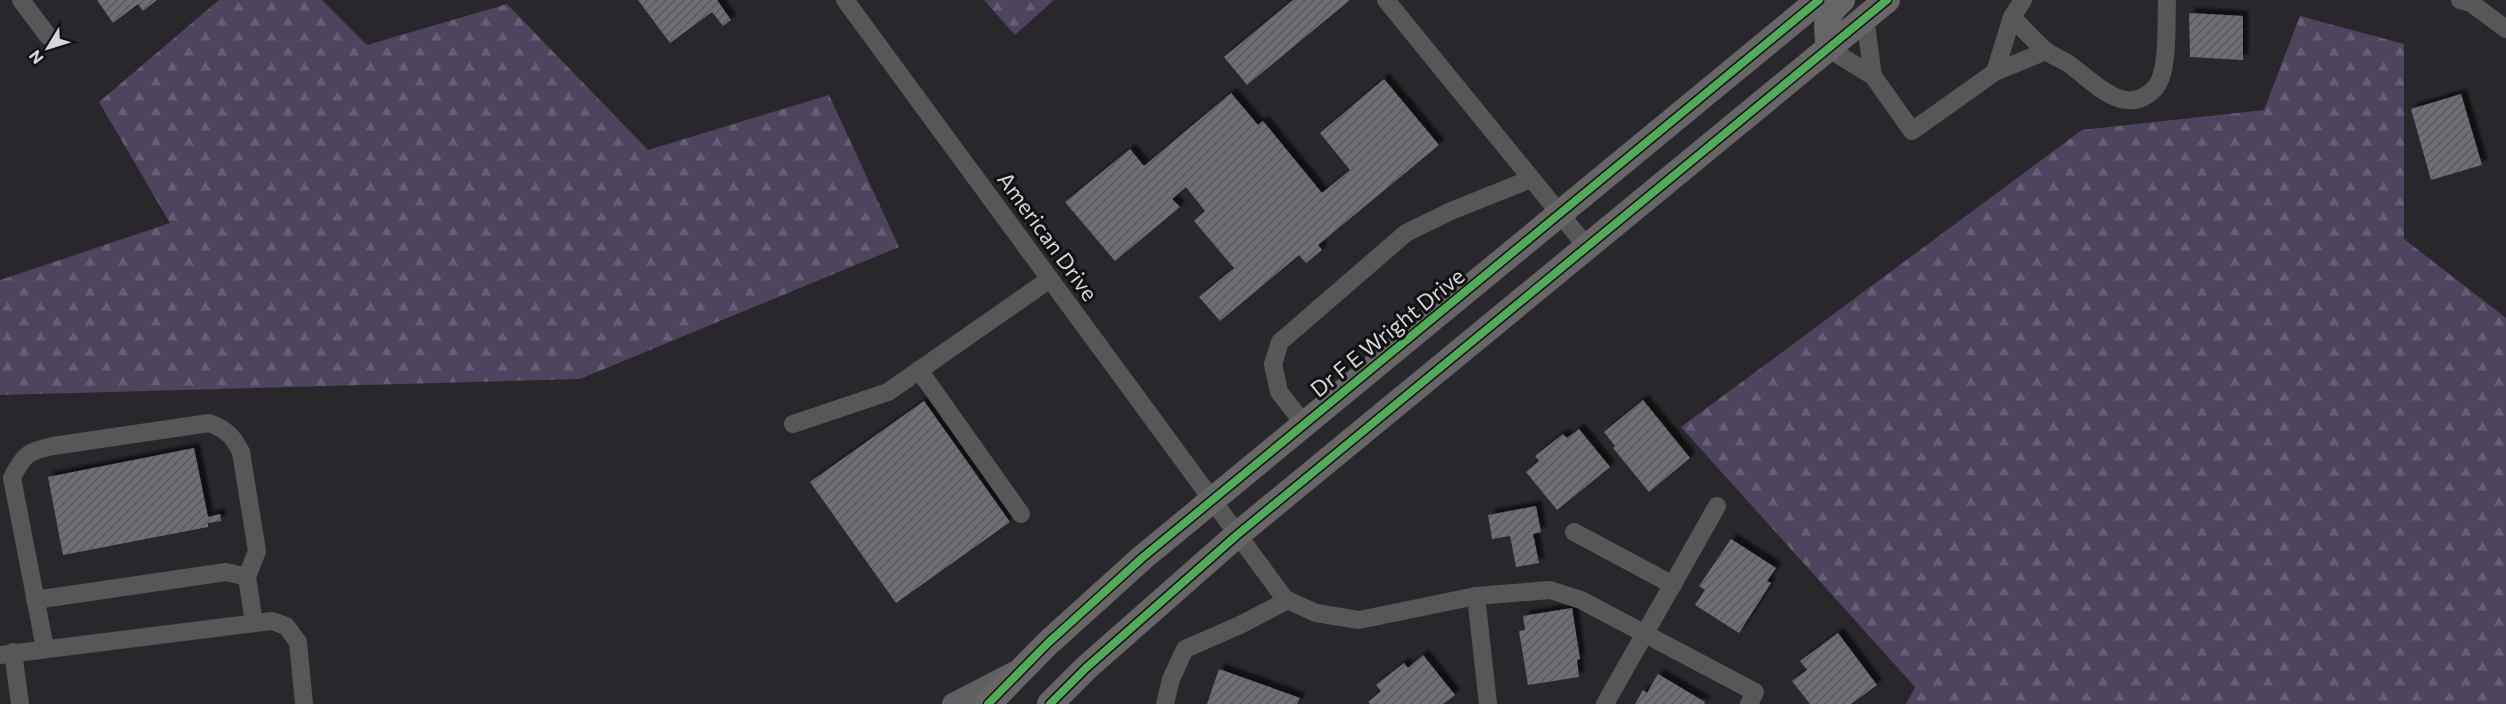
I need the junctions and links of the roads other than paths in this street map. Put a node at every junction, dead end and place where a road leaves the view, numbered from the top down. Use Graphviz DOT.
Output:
graph roads {
  1 [pos="21,0"];
  2 [pos="845,0"];
  3 [pos="1386,0"];
  4 [pos="1819,0"];
  5 [pos="1842,0"];
  6 [pos="1887,0"];
  7 [pos="2023,0"];
  8 [pos="2167,0"];
  9 [pos="2460,0"];
  10 [pos="2012,17"];
  11 [pos="1865,18"];
  12 [pos="2506,29"];
  13 [pos="48,36"];
  14 [pos="1829,49"];
  15 [pos="2046,51"];
  16 [pos="1995,72"];
  17 [pos="1873,76"];
  18 [pos="1532,179"];
  19 [pos="1560,213"];
  20 [pos="1587,247"];
  21 [pos="1050,279"];
  22 [pos="920,370"];
  23 [pos="793,424"];
  24 [pos="1304,424"];
  25 [pos="1212,500"];
  26 [pos="1717,506"];
  27 [pos="1021,514"];
  28 [pos="1574,532"];
  29 [pos="1237,535"];
  30 [pos="247,576"];
  31 [pos="1673,585"];
  32 [pos="1476,596"];
  33 [pos="35,600"];
  34 [pos="1288,600"];
  35 [pos="254,623"];
  36 [pos="1646,634"];
  37 [pos="45,648"];
  38 [pos="7,654"];
  39 [pos="1025,667"];
  40 [pos="1053,703"];
  41 [pos="20,704"];
  42 [pos="304,704"];
  43 [pos="953,704"];
  44 [pos="988,704"];
  45 [pos="1165,704"];
  46 [pos="1488,704"];
  47 [pos="1605,704"];
  48 [pos="1749,704"];
  1 -- 13 [label="street"];
  2 -- 21 [label="street, American Drive"];
  3 -- 18 [label="street"];
  4 -- 19 [label="highway, Dr F E Wright Drive"];
  5 -- 14 [label="highway"];
  6 -- 11 [label="highway"];
  7 -- 10 [label="street"];
  8 -- 15 [label="street"];
  9 -- 12 [label="street"];
  10 -- 15 [label="street"];
  10 -- 16 [label="street"];
  11 -- 14 [label="highway"];
  11 -- 17 [label="street"];
  14 -- 17 [label="street"];
  14 -- 20 [label="highway"];
  15 -- 16 [label="street"];
  16 -- 17 [label="street"];
  18 -- 19 [label="street"];
  18 -- 24 [label="street"];
  19 -- 20 [label="street"];
  19 -- 24 [label="highway, Dr F E Wright Drive"];
  20 -- 29 [label="highway"];
  21 -- 22 [label="street"];
  21 -- 25 [label="street, American Drive"];
  22 -- 23 [label="street"];
  22 -- 27 [label="street"];
  24 -- 25 [label="highway, Dr F E Wright Drive"];
  25 -- 29 [label="street, American Drive"];
  25 -- 39 [label="highway, Dr F E Wright Drive"];
  26 -- 31 [label="street"];
  28 -- 31 [label="street"];
  29 -- 34 [label="street, American Drive"];
  29 -- 40 [label="highway"];
  30 -- 33 [label="street"];
  30 -- 33 [label="street"];
  30 -- 35 [label="street"];
  31 -- 36 [label="street"];
  32 -- 34 [label="street"];
  32 -- 36 [label="street"];
  32 -- 46 [label="street"];
  33 -- 37 [label="street"];
  34 -- 45 [label="street"];
  35 -- 37 [label="street"];
  35 -- 42 [label="street"];
  36 -- 47 [label="street"];
  36 -- 48 [label="street"];
  37 -- 38 [label="street"];
  38 -- 41 [label="street"];
  39 -- 43 [label="main road"];
  39 -- 44 [label="highway, Dr F E Wright Drive"];
}
